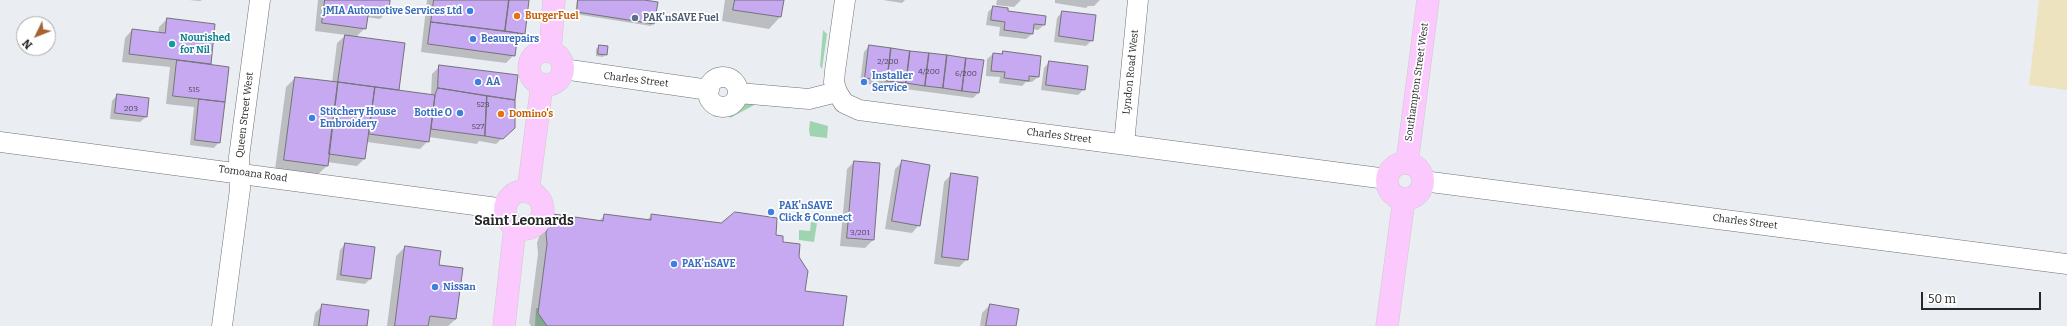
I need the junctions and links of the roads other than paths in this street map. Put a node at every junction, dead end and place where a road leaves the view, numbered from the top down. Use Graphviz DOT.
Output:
graph roads {
  1 [pos="260,0"];
  2 [pos="554,0"];
  3 [pos="845,0"];
  4 [pos="1138,0"];
  5 [pos="1428,0"];
  6 [pos="550,52"];
  7 [pos="563,69"];
  8 [pos="542,84"];
  9 [pos="837,92"];
  10 [pos="0,142"];
  11 [pos="1124,144"];
  12 [pos="1407,163"];
  13 [pos="240,173"];
  14 [pos="1387,179"];
  15 [pos="1423,181"];
  16 [pos="528,192"];
  17 [pos="1404,199"];
  18 [pos="515,222"];
  19 [pos="2067,264"];
  20 [pos="222,326"];
  21 [pos="504,326"];
  22 [pos="515,326"];
  23 [pos="1387,326"];
  1 -- 13 [label="street, Queen Street West"];
  2 -- 6 [label="main road"];
  3 -- 9 [label="street"];
  4 -- 11 [label="street, Lyndon Road West"];
  5 -- 12 [label="main road, Southampton Street West"];
  6 -- 7 [label="main road"];
  6 -- 8 [label="main road"];
  7 -- 8 [label="main road"];
  7 -- 9 [label="street, Charles Street"];
  8 -- 16 [label="main road"];
  9 -- 11 [label="street, Charles Street"];
  10 -- 13 [label="street, Tomoana Road"];
  11 -- 14 [label="street, Charles Street"];
  12 -- 14 [label="main road"];
  12 -- 15 [label="main road"];
  13 -- 18 [label="street, Tomoana Road"];
  13 -- 20 [label="street, Queen Street West"];
  14 -- 17 [label="main road"];
  15 -- 17 [label="main road"];
  15 -- 19 [label="street, Charles Street"];
  16 -- 18 [label="main road"];
  16 -- 18 [label="main road"];
  17 -- 23 [label="main road"];
  18 -- 21 [label="main road"];
  18 -- 22 [label="main road"];
}
